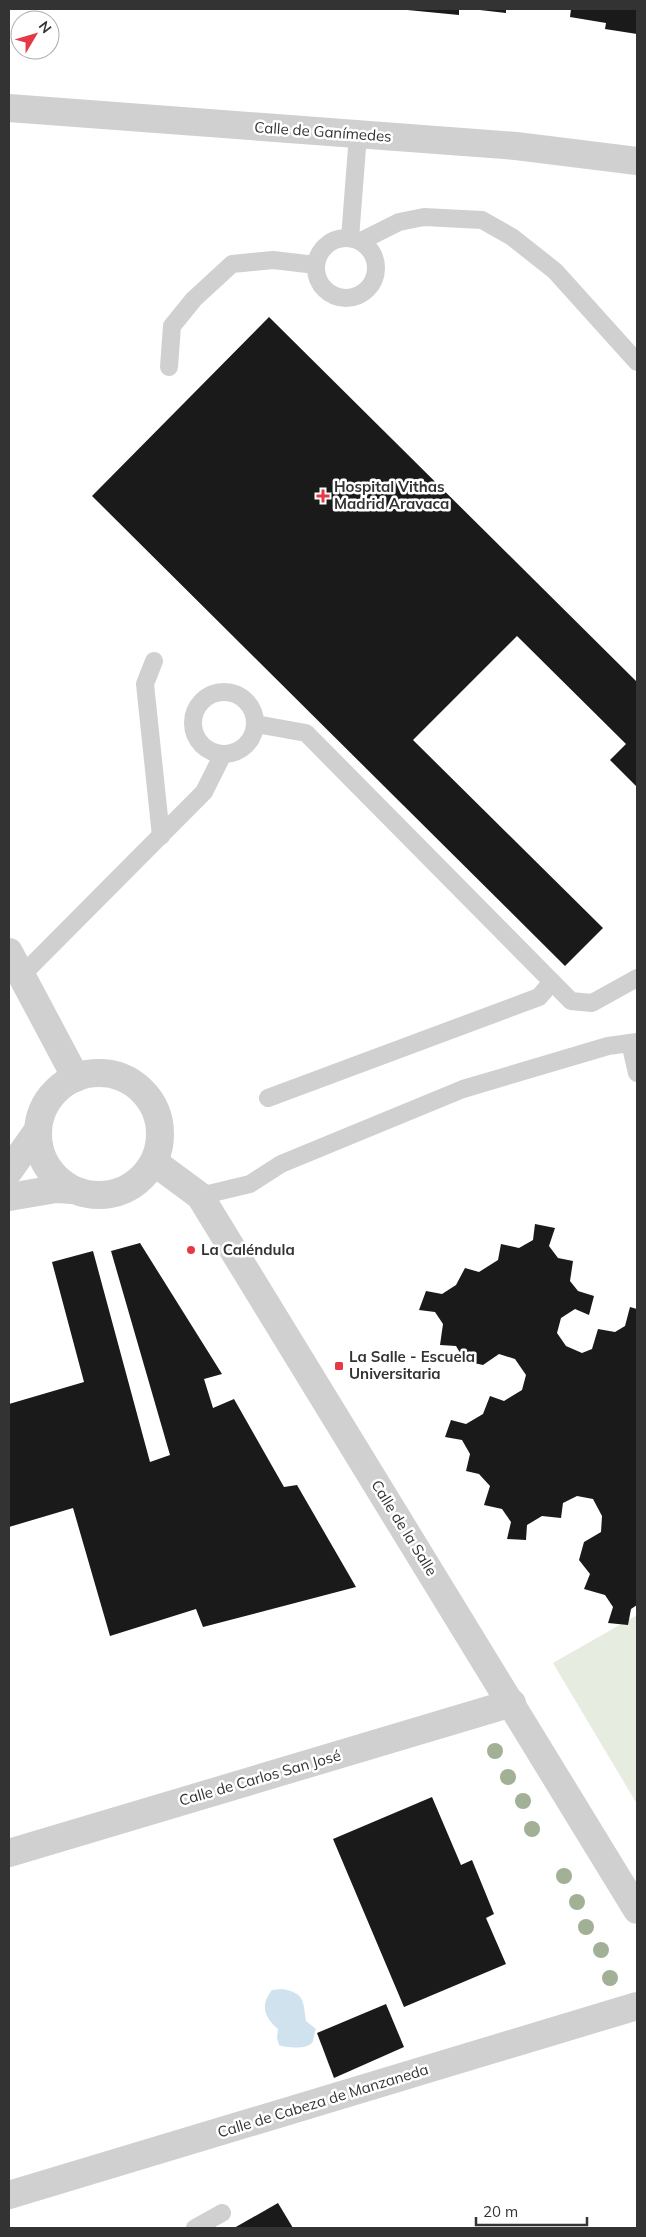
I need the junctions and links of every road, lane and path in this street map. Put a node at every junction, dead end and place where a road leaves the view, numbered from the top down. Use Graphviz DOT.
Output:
graph roads {
  1 [pos="9,108"];
  2 [pos="358,135"];
  3 [pos="637,162"];
  4 [pos="355,239"];
  5 [pos="316,265"];
  6 [pos="637,362"];
  7 [pos="169,367"];
  8 [pos="154,661"];
  9 [pos="256,724"];
  10 [pos="223,754"];
  11 [pos="161,836"];
  12 [pos="15,964"];
  13 [pos="637,978"];
  14 [pos="552,982"];
  15 [pos="633,1043"];
  16 [pos="637,1073"];
  17 [pos="76,1078"];
  18 [pos="268,1098"];
  19 [pos="38,1130"];
  20 [pos="154,1162"];
  21 [pos="9,1171"];
  22 [pos="73,1190"];
  23 [pos="200,1196"];
  24 [pos="9,1197"];
  25 [pos="512,1703"];
  26 [pos="9,1853"];
  27 [pos="637,1910"];
  28 [pos="637,2006"];
  29 [pos="9,2195"];
  30 [pos="222,2213"];
  31 [pos="195,2228"];
  1 -- 2 [label="street, Calle de Ganímedes"];
  2 -- 3 [label="street, Calle de Ganímedes"];
  2 -- 4 [label="lane"];
  4 -- 5 [label="lane"];
  4 -- 5 [label="lane"];
  4 -- 6 [label="lane"];
  5 -- 7 [label="lane"];
  8 -- 11 [label="lane"];
  9 -- 10 [label="lane"];
  9 -- 10 [label="lane"];
  9 -- 14 [label="lane"];
  10 -- 11 [label="lane"];
  11 -- 12 [label="lane"];
  12 -- 17 [label="street"];
  13 -- 14 [label="lane"];
  14 -- 18 [label="lane"];
  15 -- 16 [label="lane"];
  15 -- 23 [label="lane"];
  17 -- 19 [label="street"];
  17 -- 20 [label="street"];
  19 -- 21 [label="street"];
  19 -- 22 [label="street"];
  20 -- 22 [label="street"];
  20 -- 23 [label="street, Calle de la Salle"];
  22 -- 24 [label="street"];
  23 -- 25 [label="street, Calle de la Salle"];
  25 -- 26 [label="street, Calle de Carlos San José"];
  25 -- 27 [label="street, Calle de la Salle"];
  28 -- 29 [label="street, Calle de Cabeza de Manzaneda"];
  30 -- 31 [label="lane"];
}
